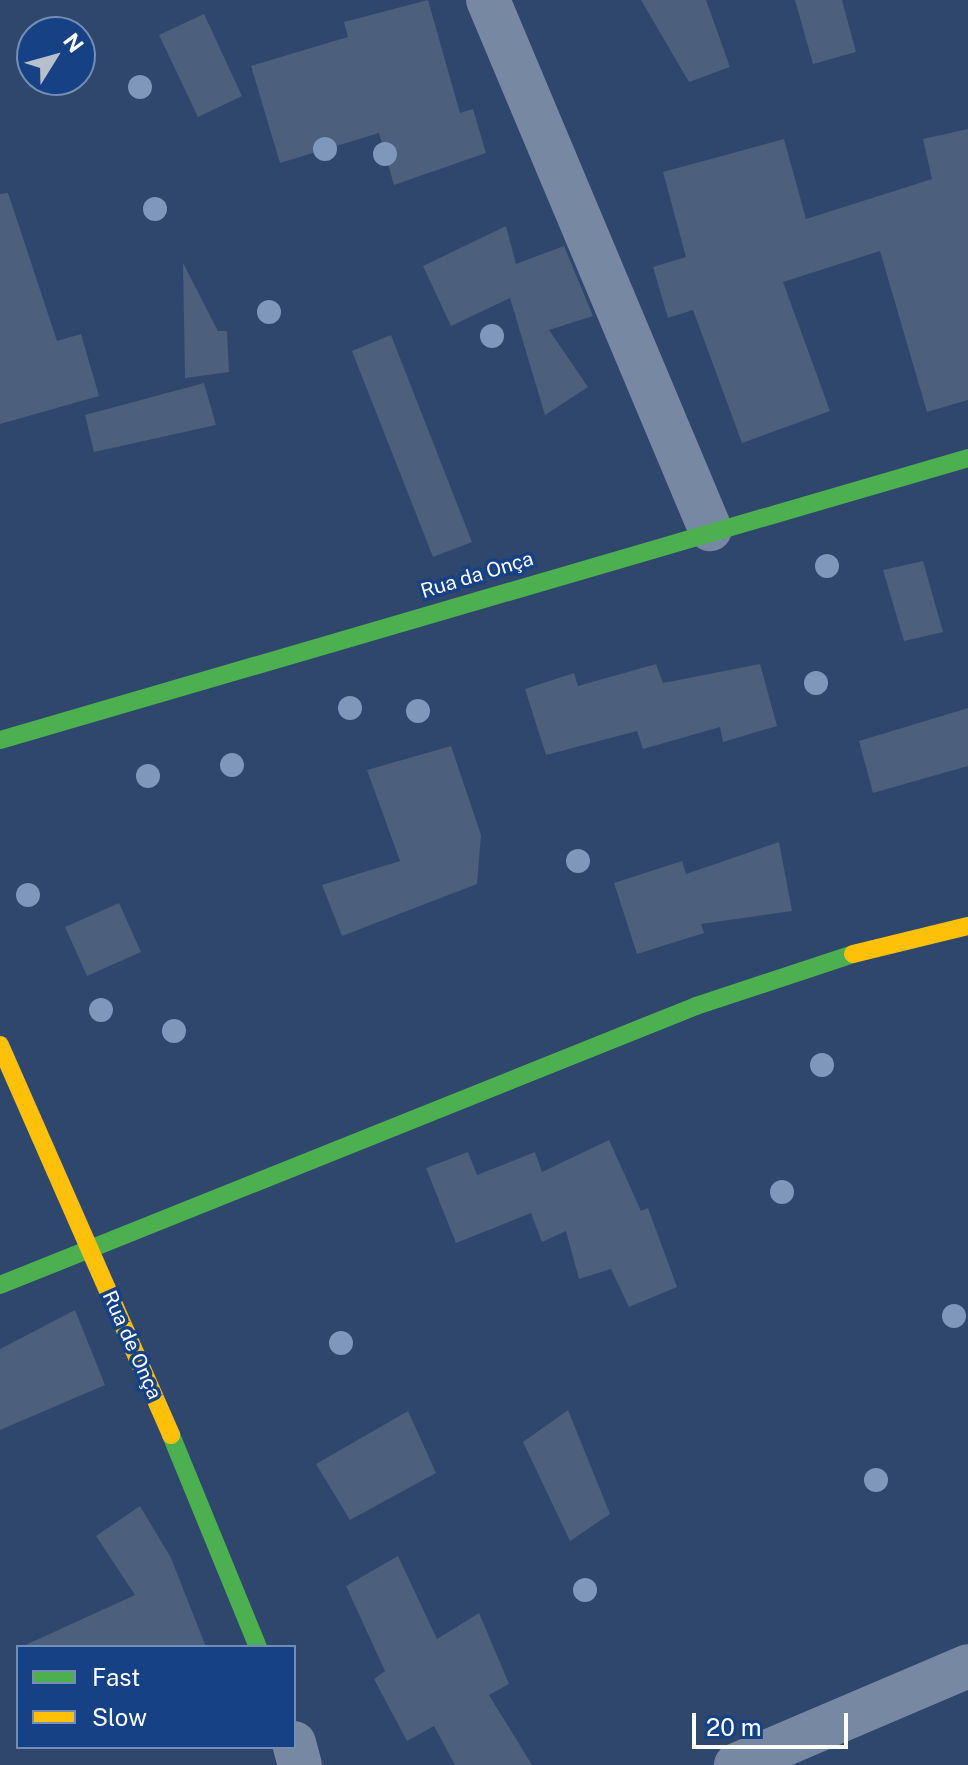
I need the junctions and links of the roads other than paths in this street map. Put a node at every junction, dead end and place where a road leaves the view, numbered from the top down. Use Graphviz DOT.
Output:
graph roads {
  1 [pos="488,0"];
  2 [pos="968,458"];
  3 [pos="710,529"];
  4 [pos="0,740"];
  5 [pos="968,926"];
  6 [pos="0,1045"];
  7 [pos="89,1245"];
  8 [pos="0,1285"];
  9 [pos="257,1645"];
  10 [pos="968,1666"];
  11 [pos="736,1765"];
  1 -- 3 [label="street"];
  2 -- 3 [label="street, Rua da Onça"];
  3 -- 4 [label="street, Rua da Onça"];
  5 -- 7 [label="street"];
  6 -- 7 [label="street, Rua de Onça"];
  7 -- 8 [label="street"];
  7 -- 9 [label="street, Rua de Onça"];
  10 -- 11 [label="street"];
}
